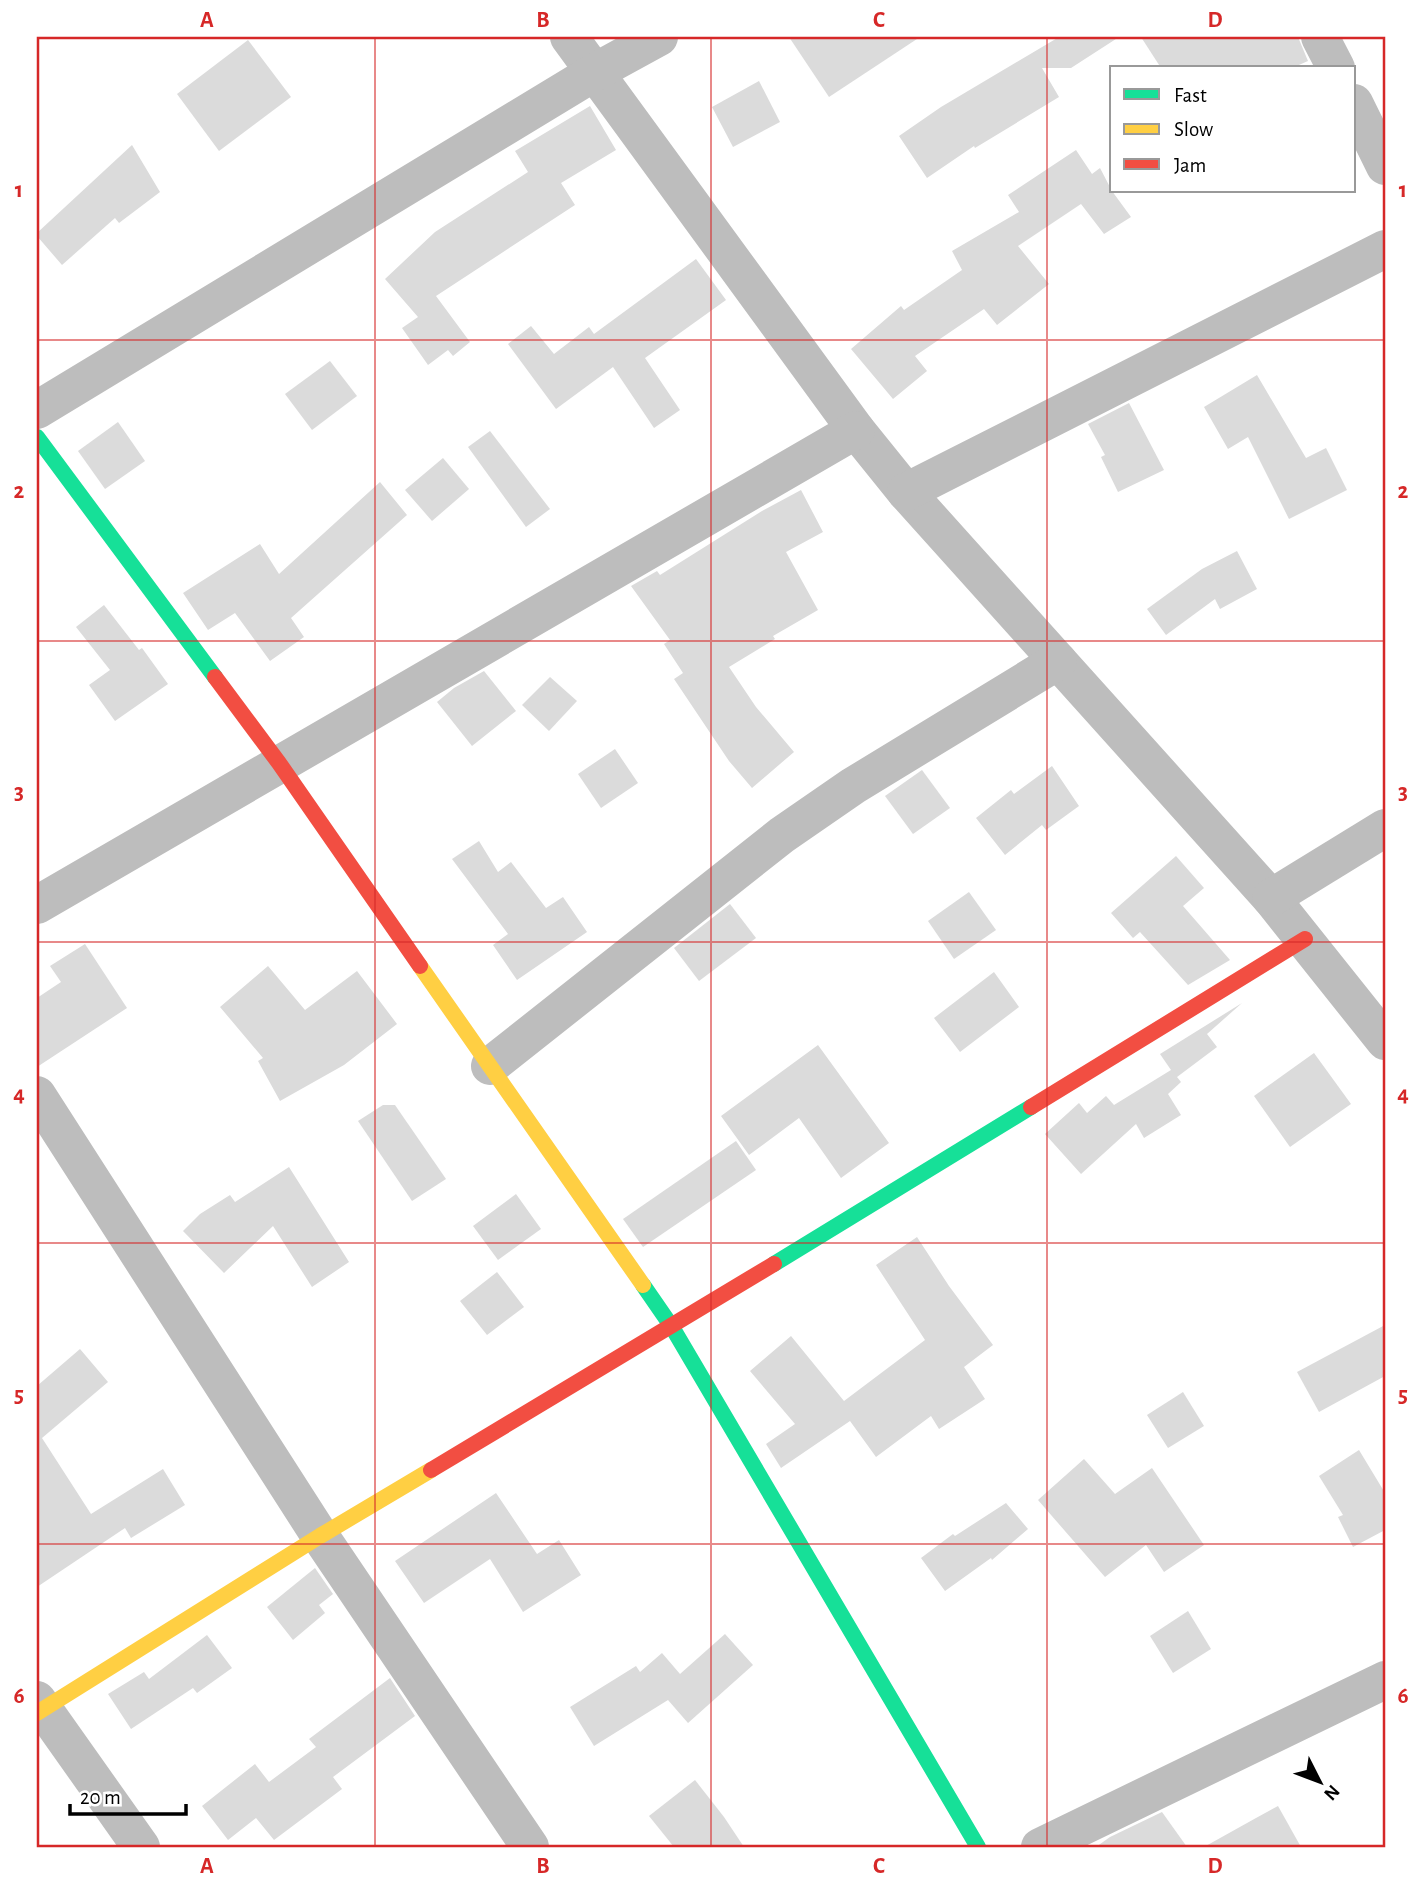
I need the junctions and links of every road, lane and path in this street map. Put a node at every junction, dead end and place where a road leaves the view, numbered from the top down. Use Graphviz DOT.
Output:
graph roads {
  1 [pos="569,37"];
  2 [pos="659,37"];
  3 [pos="1320,37"];
  4 [pos="1335,66"];
  5 [pos="594,72"];
  6 [pos="1356,107"];
  7 [pos="1385,166"];
  8 [pos="1385,249"];
  9 [pos="37,410"];
  10 [pos="856,430"];
  11 [pos="37,437"];
  12 [pos="906,492"];
  13 [pos="1058,662"];
  14 [pos="279,763"];
  15 [pos="1385,828"];
  16 [pos="1271,898"];
  17 [pos="37,905"];
  18 [pos="1305,939"];
  19 [pos="1385,1041"];
  20 [pos="490,1066"];
  21 [pos="37,1095"];
  22 [pos="672,1327"];
  23 [pos="320,1536"];
  24 [pos="1385,1680"];
  25 [pos="39,1707"];
  26 [pos="141,1847"];
  27 [pos="530,1847"];
  28 [pos="978,1847"];
  29 [pos="1040,1847"];
  1 -- 5 [label="street"];
  2 -- 5 [label="street"];
  3 -- 4 [label="street"];
  5 -- 9 [label="street"];
  5 -- 10 [label="street"];
  6 -- 7 [label="street"];
  8 -- 12 [label="street"];
  10 -- 12 [label="street"];
  10 -- 14 [label="street"];
  11 -- 14 [label="street"];
  12 -- 13 [label="street"];
  13 -- 16 [label="street"];
  13 -- 20 [label="street"];
  14 -- 17 [label="street"];
  14 -- 20 [label="street"];
  15 -- 16 [label="street"];
  16 -- 18 [label="street"];
  18 -- 19 [label="street"];
  18 -- 22 [label="street"];
  20 -- 22 [label="street"];
  21 -- 23 [label="street"];
  22 -- 23 [label="street"];
  22 -- 28 [label="street"];
  23 -- 25 [label="street"];
  23 -- 27 [label="street"];
  24 -- 29 [label="street"];
  25 -- 26 [label="street"];
}
